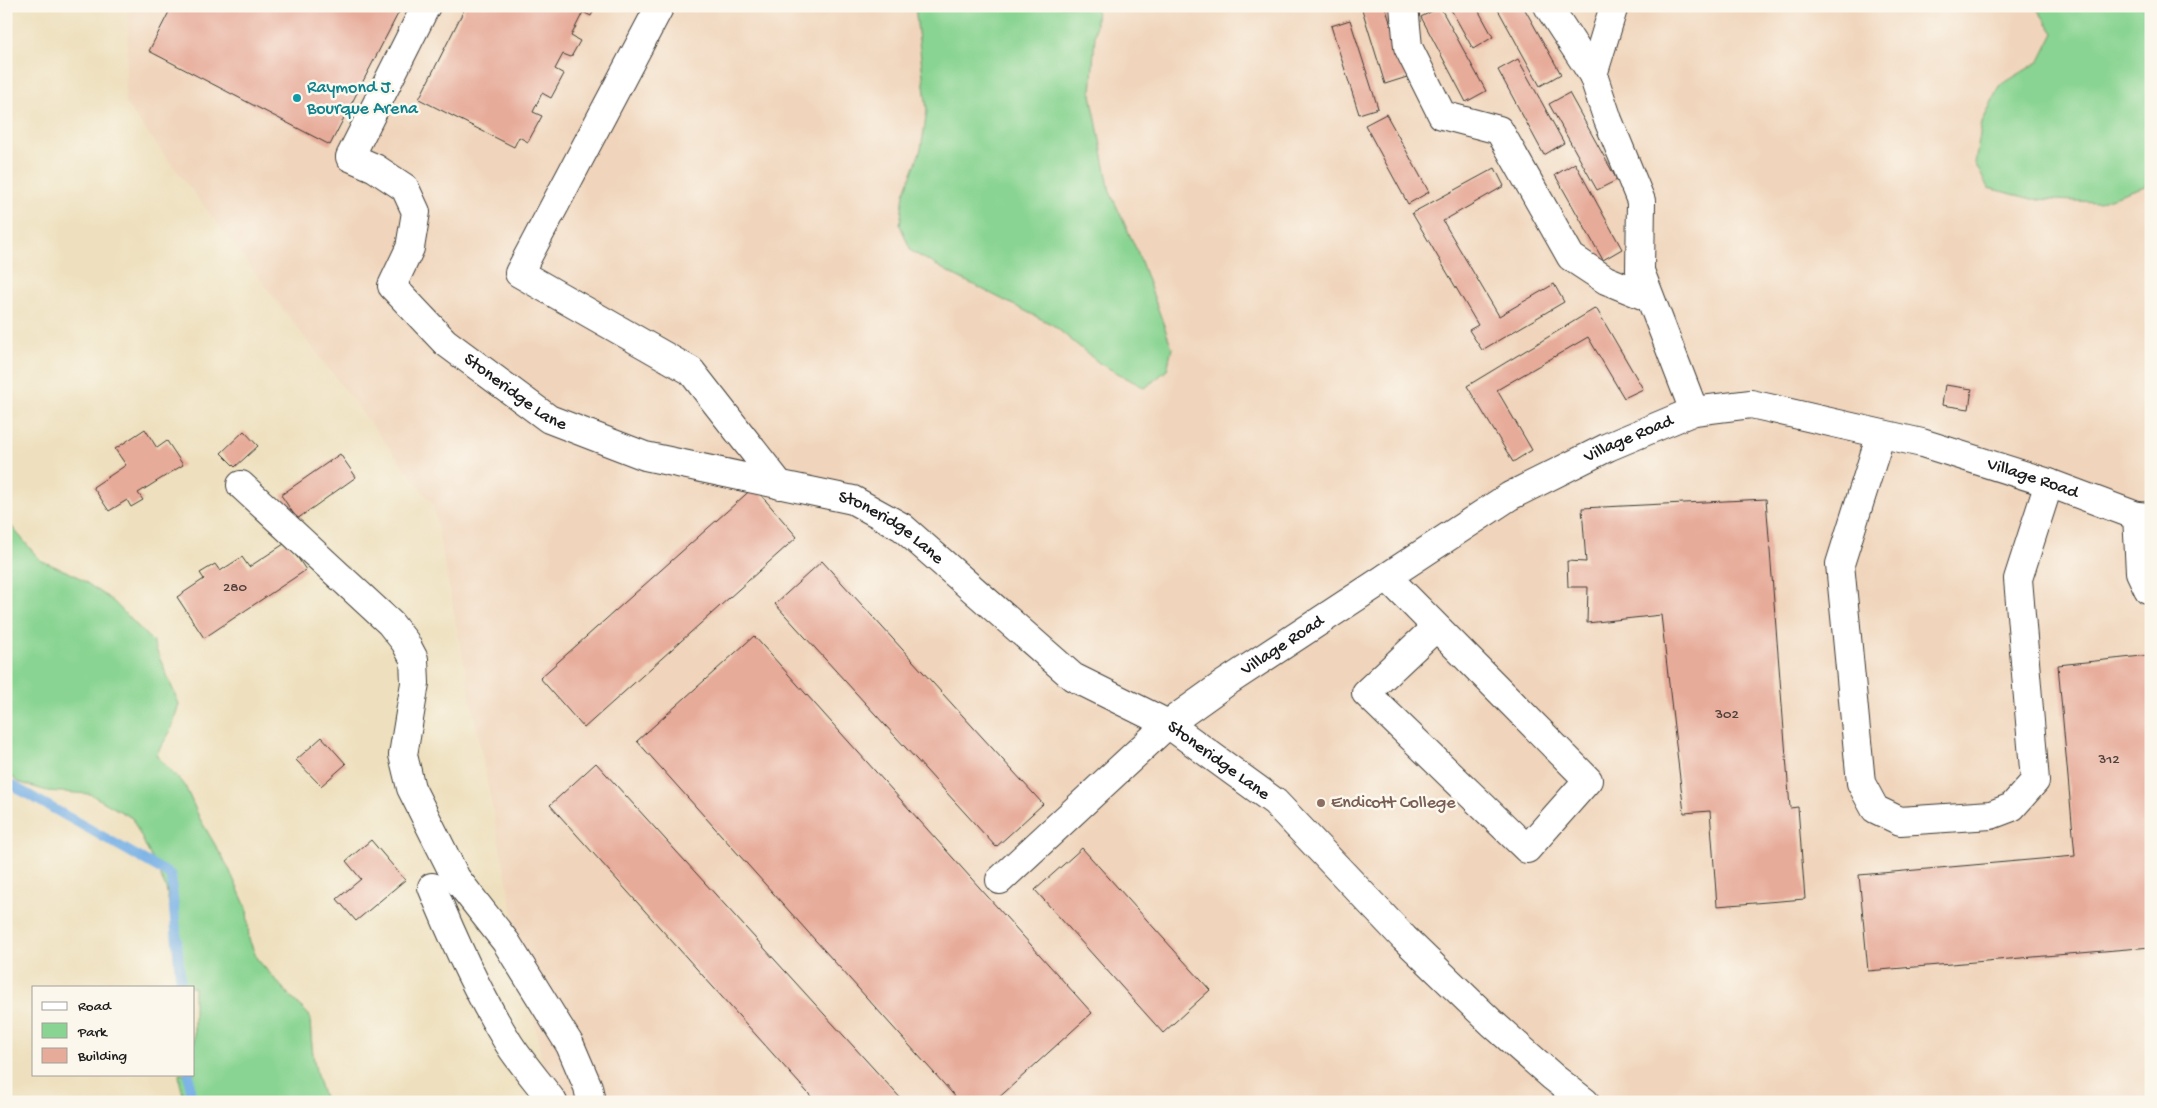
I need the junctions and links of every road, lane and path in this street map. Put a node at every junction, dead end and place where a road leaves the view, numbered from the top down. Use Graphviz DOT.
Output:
graph roads {
  1 [pos="426,6"];
  2 [pos="660,6"];
  3 [pos="1404,6"];
  4 [pos="1548,6"];
  5 [pos="1614,6"];
  6 [pos="1593,75"];
  7 [pos="1650,298"];
  8 [pos="1694,412"];
  9 [pos="1881,434"];
  10 [pos="2049,483"];
  11 [pos="241,485"];
  12 [pos="780,485"];
  13 [pos="2144,516"];
  14 [pos="1387,577"];
  15 [pos="2151,589"];
  16 [pos="1436,627"];
  17 [pos="1168,724"];
  18 [pos="1000,880"];
  19 [pos="432,887"];
  20 [pos="553,1102"];
  21 [pos="590,1102"];
  22 [pos="1585,1102"];
  1 -- 12 [label="street, Stoneridge Lane"];
  2 -- 12 [label="street"];
  3 -- 7 [label="street"];
  4 -- 6 [label="street"];
  5 -- 6 [label="street"];
  6 -- 7 [label="street"];
  7 -- 8 [label="street"];
  8 -- 9 [label="street, Village Road"];
  8 -- 14 [label="street, Village Road"];
  9 -- 10 [label="street, Village Road"];
  9 -- 10 [label="street"];
  10 -- 13 [label="street, Village Road"];
  11 -- 21 [label="street"];
  12 -- 17 [label="street, Stoneridge Lane"];
  13 -- 15 [label="street"];
  14 -- 16 [label="street"];
  14 -- 17 [label="street, Village Road"];
  16 -- 16 [label="street"];
  17 -- 18 [label="street, Village Road"];
  17 -- 22 [label="street, Stoneridge Lane"];
  19 -- 20 [label="street"];
}
